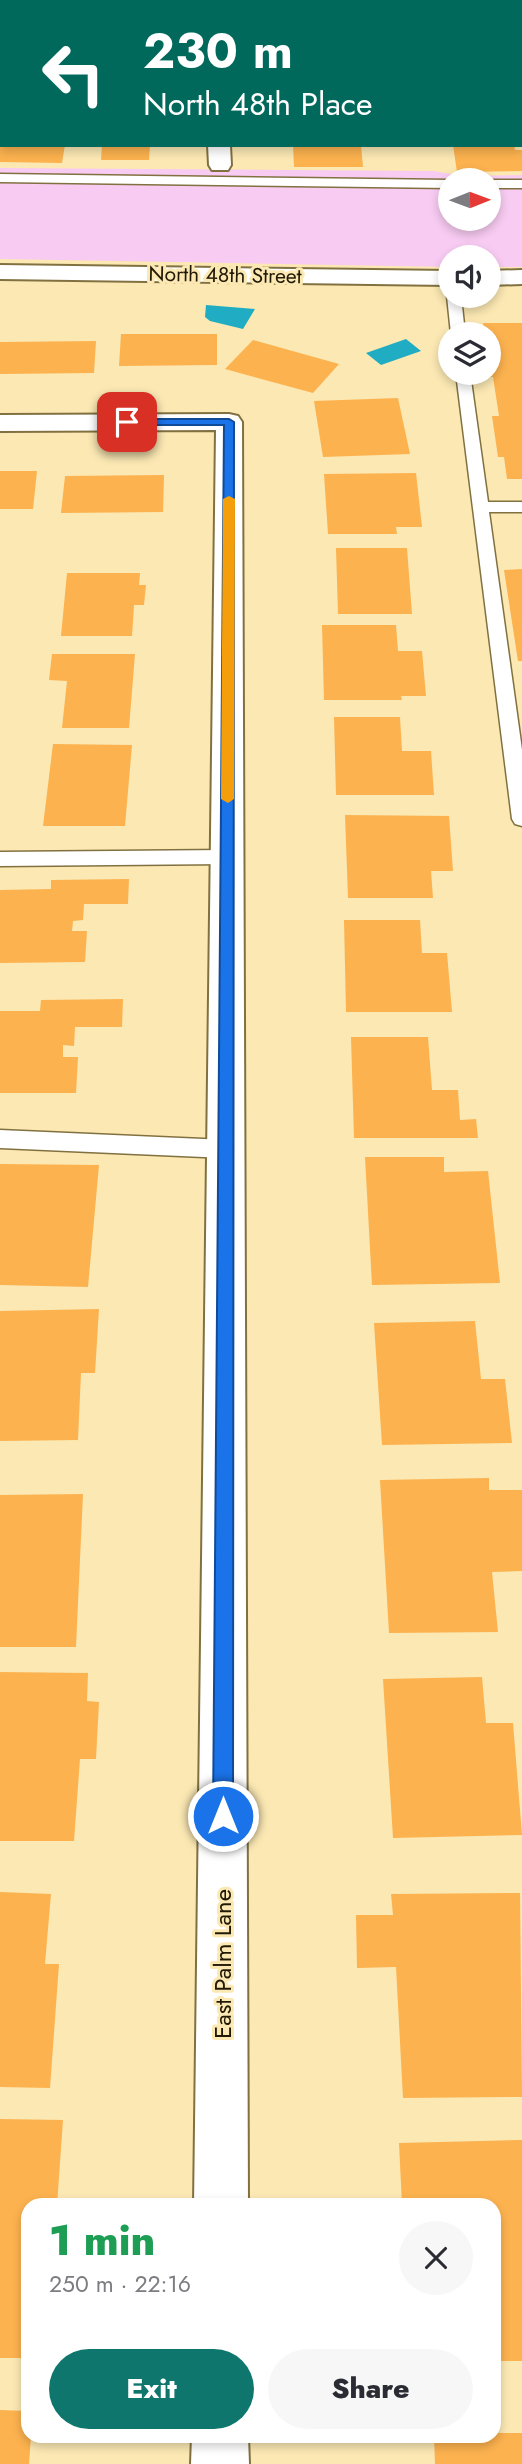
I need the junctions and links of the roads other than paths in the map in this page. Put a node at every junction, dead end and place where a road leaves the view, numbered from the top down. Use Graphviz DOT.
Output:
graph roads {
  1 [pos="0,178"];
  2 [pos="438,184"];
  3 [pos="501,184"];
  4 [pos="522,184"];
  5 [pos="0,272"];
  6 [pos="522,277"];
  7 [pos="438,278"];
  8 [pos="501,278"];
  9 [pos="465,385"];
  10 [pos="0,423"];
  11 [pos="481,507"];
  12 [pos="522,507"];
  13 [pos="522,819"];
  14 [pos="227,857"];
  15 [pos="0,859"];
  16 [pos="0,1139"];
  17 [pos="226,1149"];
  18 [pos="221,2198"];
  19 [pos="220,2443"];
  20 [pos="220,2464"];
  1 -- 2 [label="lane"];
  3 -- 4 [label="lane"];
  5 -- 7 [label="street, North 48th Street"];
  6 -- 8 [label="street"];
  9 -- 11 [label="lane"];
  10 -- 14 [label="street, East Palm Lane"];
  11 -- 12 [label="lane"];
  11 -- 13 [label="lane"];
  14 -- 15 [label="lane"];
  14 -- 17 [label="street, East Palm Lane"];
  16 -- 17 [label="lane"];
  17 -- 18 [label="street, East Palm Lane"];
  19 -- 20 [label="street"];
}
